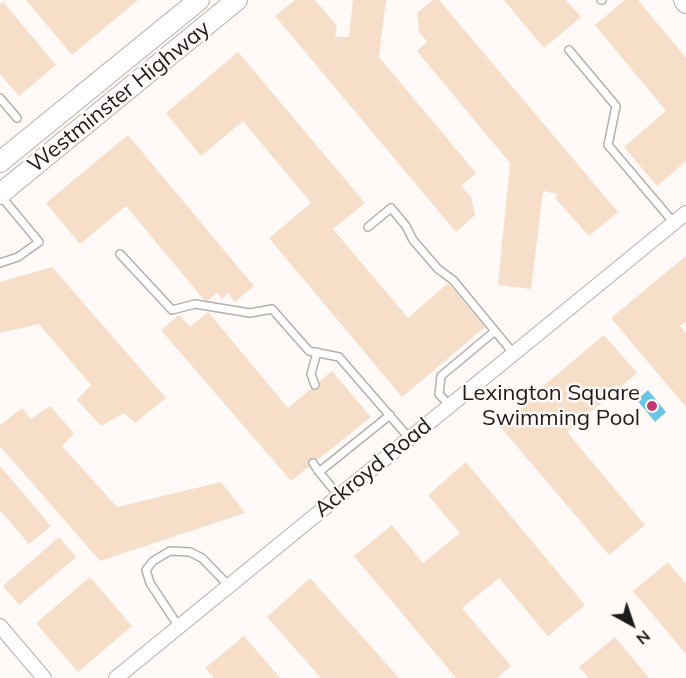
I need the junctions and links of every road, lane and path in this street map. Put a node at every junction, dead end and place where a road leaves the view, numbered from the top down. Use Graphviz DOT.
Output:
graph roads {
  1 [pos="199,0"];
  2 [pos="237,0"];
  3 [pos="569,50"];
  4 [pos="0,98"];
  5 [pos="17,118"];
  6 [pos="0,162"];
  7 [pos="0,194"];
  8 [pos="686,213"];
  9 [pos="674,224"];
  10 [pos="368,227"];
  11 [pos="120,254"];
  12 [pos="0,263"];
  13 [pos="495,331"];
  14 [pos="317,352"];
  15 [pos="514,354"];
  16 [pos="315,385"];
  17 [pos="450,406"];
  18 [pos="390,415"];
  19 [pos="410,439"];
  20 [pos="313,463"];
  21 [pos="319,472"];
  22 [pos="339,496"];
  23 [pos="230,586"];
  24 [pos="179,627"];
  25 [pos="2,631"];
  26 [pos="44,678"];
  27 [pos="117,678"];
  1 -- 6 [label="main road, Westminster Highway"];
  2 -- 7 [label="main road, Westminster Highway"];
  3 -- 9 [label="lane"];
  4 -- 5 [label="lane"];
  7 -- 12 [label="lane"];
  8 -- 9 [label="street, Ackroyd Road"];
  9 -- 15 [label="street, Ackroyd Road"];
  10 -- 13 [label="lane"];
  11 -- 14 [label="lane"];
  13 -- 15 [label="lane"];
  13 -- 17 [label="lane"];
  14 -- 16 [label="lane"];
  14 -- 18 [label="lane"];
  15 -- 17 [label="street, Ackroyd Road"];
  17 -- 19 [label="street, Ackroyd Road"];
  18 -- 19 [label="lane"];
  18 -- 21 [label="lane"];
  19 -- 22 [label="street, Ackroyd Road"];
  20 -- 21 [label="lane"];
  21 -- 22 [label="lane"];
  22 -- 23 [label="street, Ackroyd Road"];
  23 -- 24 [label="street, Ackroyd Road"];
  23 -- 24 [label="lane"];
  24 -- 27 [label="street, Ackroyd Road"];
  25 -- 26 [label="street"];
}
